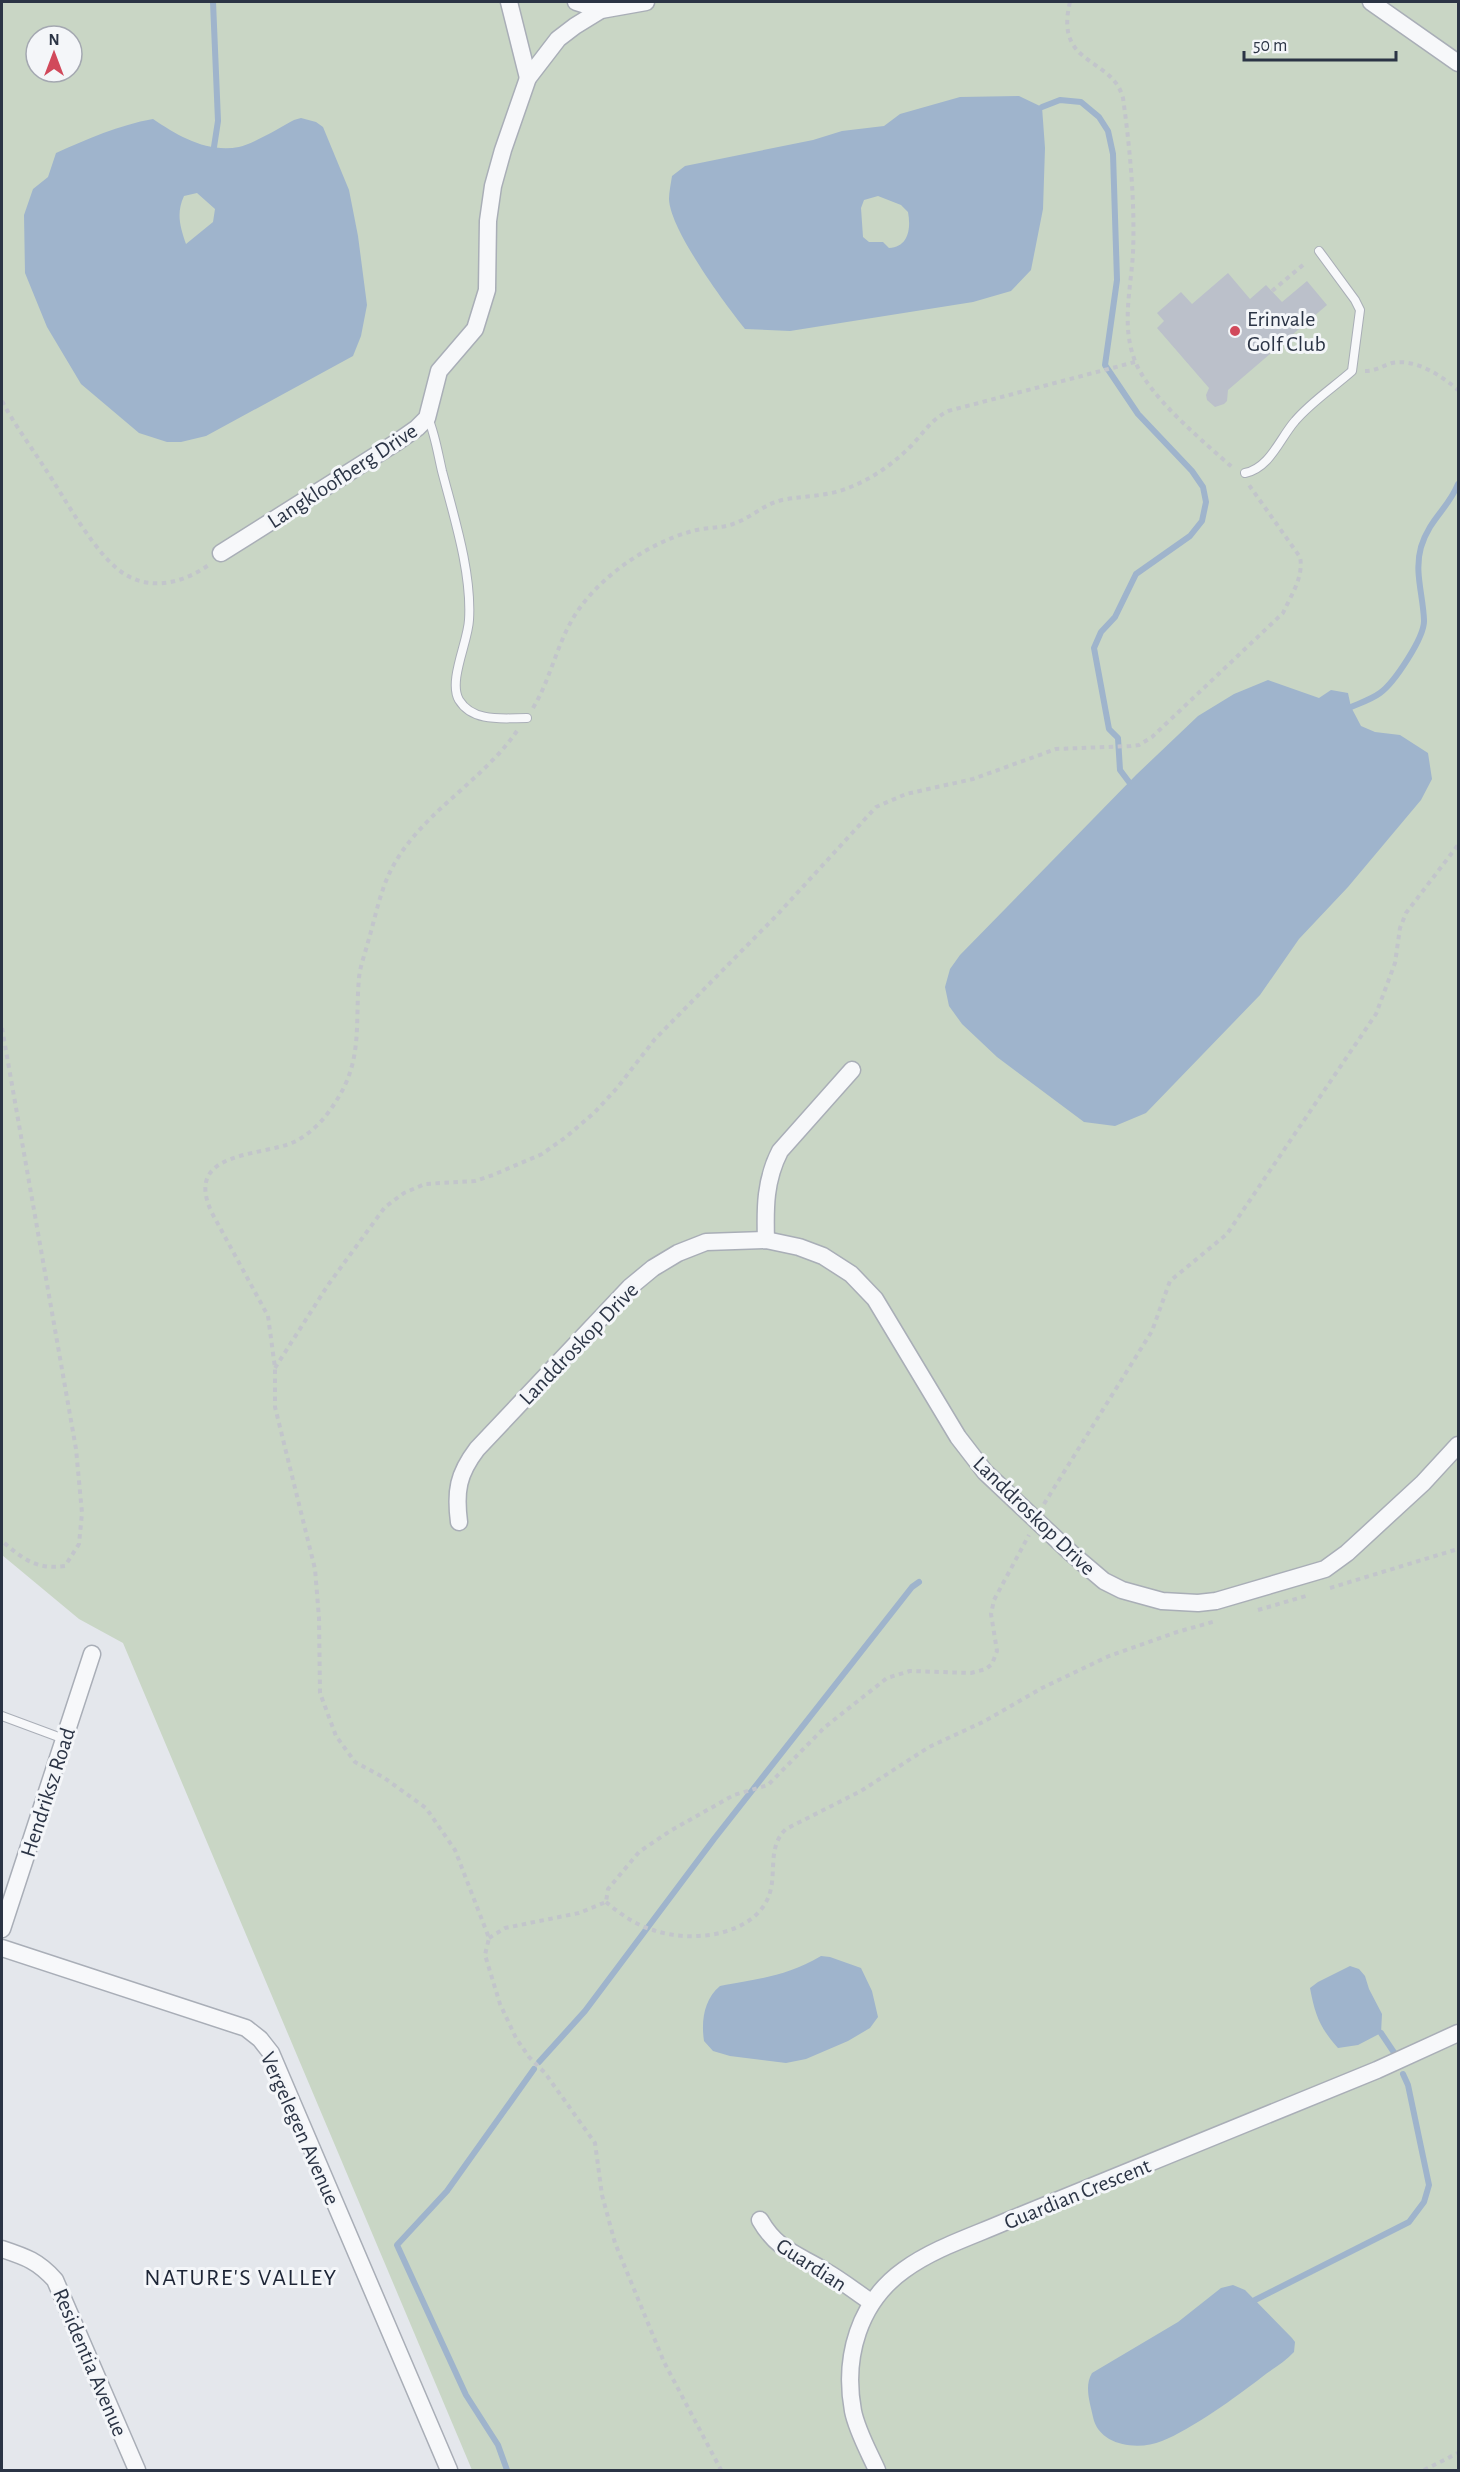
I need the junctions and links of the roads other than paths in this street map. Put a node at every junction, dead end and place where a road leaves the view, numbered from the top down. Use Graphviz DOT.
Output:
graph roads {
  1 [pos="509,2"];
  2 [pos="576,2"];
  3 [pos="646,2"];
  4 [pos="1371,2"];
  5 [pos="601,10"];
  6 [pos="1458,63"];
  7 [pos="528,78"];
  8 [pos="1319,251"];
  9 [pos="427,418"];
  10 [pos="1245,473"];
  11 [pos="220,553"];
  12 [pos="527,718"];
  13 [pos="852,1070"];
  14 [pos="766,1240"];
  15 [pos="1458,1445"];
  16 [pos="459,1522"];
  17 [pos="92,1654"];
  18 [pos="2,1716"];
  19 [pos="64,1739"];
  20 [pos="2,1929"];
  21 [pos="2,1948"];
  22 [pos="1458,2033"];
  23 [pos="760,2220"];
  24 [pos="2,2249"];
  25 [pos="871,2302"];
  26 [pos="137,2470"];
  27 [pos="449,2470"];
  28 [pos="877,2470"];
  1 -- 7 [label="street"];
  2 -- 5 [label="street"];
  3 -- 5 [label="street, Langkloofberg Drive"];
  4 -- 6 [label="street"];
  5 -- 7 [label="street, Langkloofberg Drive"];
  7 -- 9 [label="street, Langkloofberg Drive"];
  8 -- 10 [label="lane"];
  9 -- 11 [label="street, Langkloofberg Drive"];
  9 -- 12 [label="lane"];
  13 -- 14 [label="street"];
  14 -- 15 [label="street, Landdroskop Drive"];
  14 -- 16 [label="street, Landdroskop Drive"];
  17 -- 19 [label="street, Hendriksz Road"];
  18 -- 19 [label="lane"];
  19 -- 20 [label="street, Hendriksz Road"];
  21 -- 27 [label="street, Vergelegen Avenue"];
  22 -- 25 [label="street, Guardian Crescent"];
  23 -- 25 [label="street, Guardian"];
  24 -- 26 [label="street, Residentia Avenue"];
  25 -- 28 [label="street, Guardian Crescent"];
}
